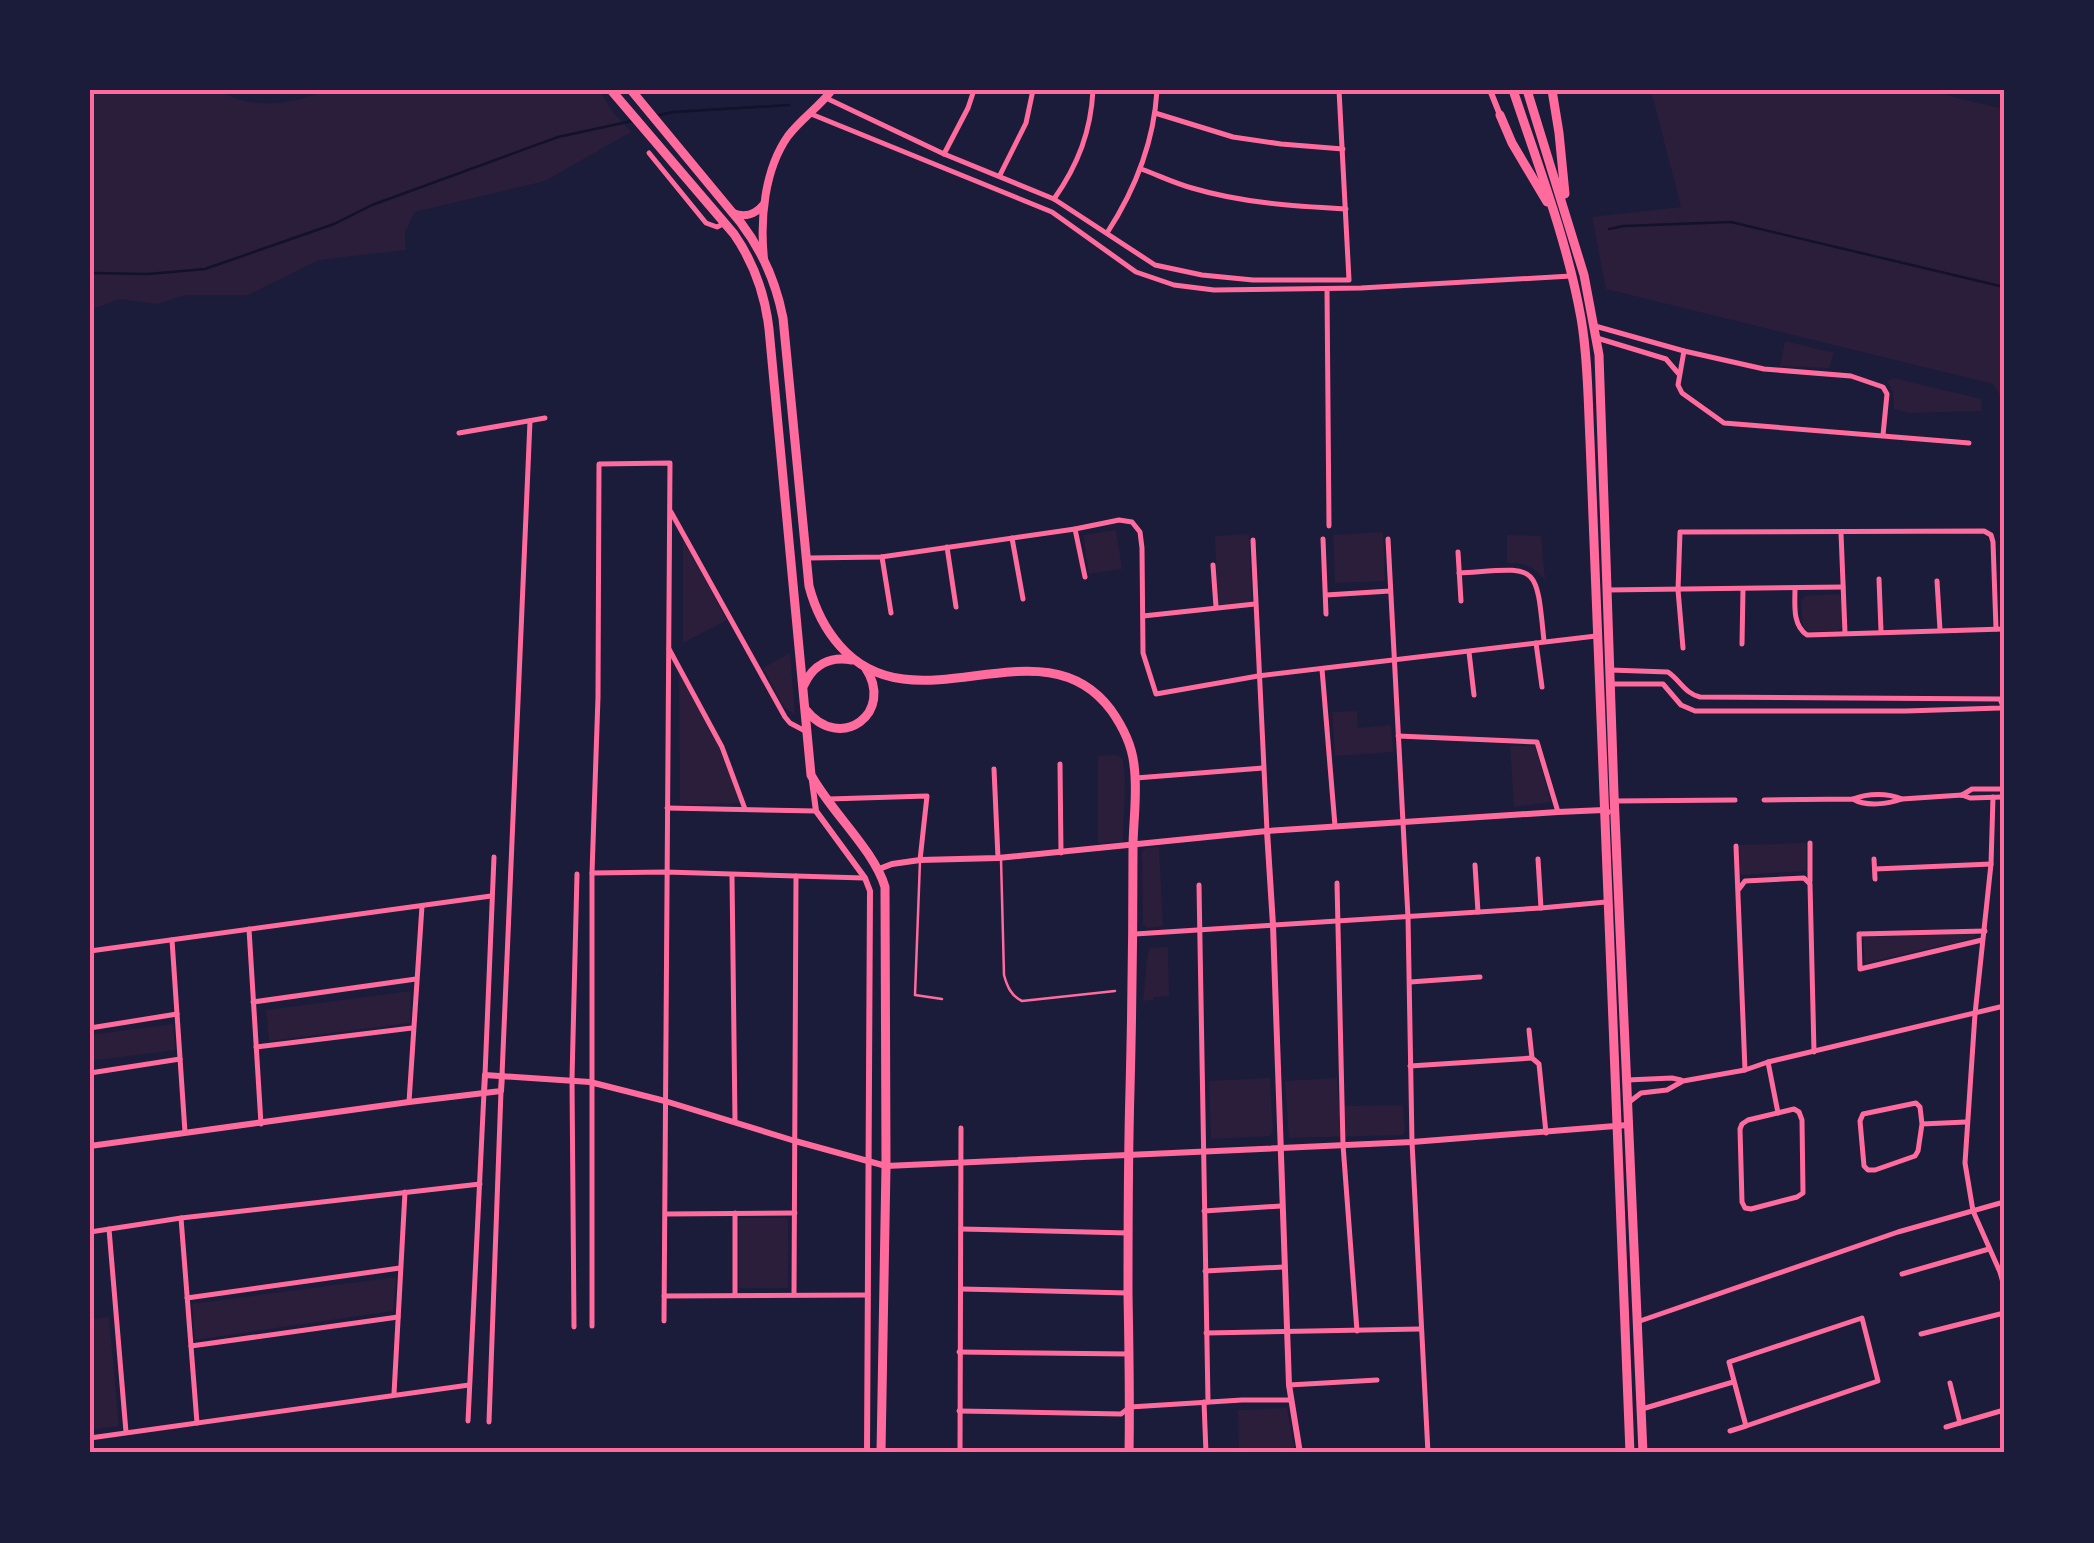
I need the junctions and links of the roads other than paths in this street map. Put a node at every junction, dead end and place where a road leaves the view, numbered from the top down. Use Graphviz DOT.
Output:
graph roads {
  1 [pos="611,90"];
  2 [pos="631,90"];
  3 [pos="974,90"];
  4 [pos="1032,90"];
  5 [pos="1093,90"];
  6 [pos="1158,90"];
  7 [pos="1339,90"];
  8 [pos="1490,90"];
  9 [pos="1513,90"];
  10 [pos="1527,90"];
  11 [pos="1552,90"];
  12 [pos="829,94"];
  13 [pos="1156,113"];
  14 [pos="811,114"];
  15 [pos="1500,114"];
  16 [pos="1343,149"];
  17 [pos="649,153"];
  18 [pos="944,154"];
  19 [pos="1140,169"];
  20 [pos="1000,176"];
  21 [pos="768,195"];
  22 [pos="1054,198"];
  23 [pos="729,209"];
  24 [pos="1346,209"];
  25 [pos="1566,212"];
  26 [pos="1554,213"];
  27 [pos="725,223"];
  28 [pos="1107,233"];
  29 [pos="764,259"];
  30 [pos="1572,276"];
  31 [pos="1327,288"];
  32 [pos="1594,326"];
  33 [pos="1597,338"];
  34 [pos="1684,350"];
  35 [pos="1680,376"];
  36 [pos="546,418"];
  37 [pos="530,421"];
  38 [pos="460,433"];
  39 [pos="1883,435"];
  40 [pos="1969,442"];
  41 [pos="670,509"];
  42 [pos="1329,526"];
  43 [pos="1076,529"];
  44 [pos="1841,534"];
  45 [pos="1012,538"];
  46 [pos="1323,539"];
  47 [pos="1388,539"];
  48 [pos="1253,540"];
  49 [pos="947,547"];
  50 [pos="1458,552"];
  51 [pos="882,557"];
  52 [pos="807,558"];
  53 [pos="1213,565"];
  54 [pos="1459,573"];
  55 [pos="1084,577"];
  56 [pos="1879,578"];
  57 [pos="1937,580"];
  58 [pos="1842,587"];
  59 [pos="1795,588"];
  60 [pos="1743,589"];
  61 [pos="1607,590"];
  62 [pos="1678,590"];
  63 [pos="1390,591"];
  64 [pos="1326,596"];
  65 [pos="1023,600"];
  66 [pos="1461,601"];
  67 [pos="1254,604"];
  68 [pos="1216,607"];
  69 [pos="956,608"];
  70 [pos="891,613"];
  71 [pos="1326,614"];
  72 [pos="1142,616"];
  73 [pos="2000,629"];
  74 [pos="1940,630"];
  75 [pos="1881,632"];
  76 [pos="1844,633"];
  77 [pos="1596,636"];
  78 [pos="1544,642"];
  79 [pos="1536,644"];
  80 [pos="1742,644"];
  81 [pos="1683,648"];
  82 [pos="668,649"];
  83 [pos="1469,652"];
  84 [pos="1394,662"];
  85 [pos="861,664"];
  86 [pos="1322,669"];
  87 [pos="1610,670"];
  88 [pos="1258,676"];
  89 [pos="1611,684"];
  90 [pos="802,687"];
  91 [pos="1542,687"];
  92 [pos="1474,694"];
  93 [pos="1735,697"];
  94 [pos="1825,697"];
  95 [pos="1906,698"];
  96 [pos="805,708"];
  97 [pos="1734,710"];
  98 [pos="1825,711"];
  99 [pos="1906,711"];
  100 [pos="807,732"];
  101 [pos="1398,736"];
  102 [pos="1060,764"];
  103 [pos="1263,768"];
  104 [pos="994,770"];
  105 [pos="812,774"];
  106 [pos="1136,778"];
  107 [pos="2004,789"];
  108 [pos="1962,794"];
  109 [pos="1993,797"];
  110 [pos="2004,797"];
  111 [pos="826,799"];
  112 [pos="1614,800"];
  113 [pos="1736,800"];
  114 [pos="1764,800"];
  115 [pos="667,808"];
  116 [pos="745,808"];
  117 [pos="816,810"];
  118 [pos="1604,810"];
  119 [pos="1558,812"];
  120 [pos="1403,823"];
  121 [pos="1616,826"];
  122 [pos="1335,828"];
  123 [pos="1267,832"];
  124 [pos="1810,842"];
  125 [pos="1133,846"];
  126 [pos="1736,846"];
  127 [pos="1061,853"];
  128 [pos="494,857"];
  129 [pos="999,858"];
  130 [pos="1538,859"];
  131 [pos="1874,859"];
  132 [pos="920,860"];
  133 [pos="1991,864"];
  134 [pos="1475,865"];
  135 [pos="879,870"];
  136 [pos="1875,870"];
  137 [pos="666,872"];
  138 [pos="592,873"];
  139 [pos="577,874"];
  140 [pos="732,876"];
  141 [pos="796,876"];
  142 [pos="865,878"];
  143 [pos="1875,878"];
  144 [pos="1336,882"];
  145 [pos="1810,884"];
  146 [pos="1199,885"];
  147 [pos="1739,888"];
  148 [pos="491,896"];
  149 [pos="1606,902"];
  150 [pos="422,906"];
  151 [pos="1541,908"];
  152 [pos="1478,912"];
  153 [pos="1408,917"];
  154 [pos="1339,921"];
  155 [pos="1274,926"];
  156 [pos="249,929"];
  157 [pos="1200,930"];
  158 [pos="1985,931"];
  159 [pos="1134,934"];
  160 [pos="172,940"];
  161 [pos="1984,940"];
  162 [pos="90,951"];
  163 [pos="1480,977"];
  164 [pos="416,979"];
  165 [pos="1410,982"];
  166 [pos="1115,991"];
  167 [pos="942,999"];
  168 [pos="253,1002"];
  169 [pos="2004,1006"];
  170 [pos="177,1014"];
  171 [pos="1975,1014"];
  172 [pos="90,1028"];
  173 [pos="413,1028"];
  174 [pos="1529,1030"];
  175 [pos="256,1048"];
  176 [pos="1814,1052"];
  177 [pos="1532,1058"];
  178 [pos="180,1059"];
  179 [pos="1768,1062"];
  180 [pos="1410,1066"];
  181 [pos="1746,1070"];
  182 [pos="90,1072"];
  183 [pos="484,1075"];
  184 [pos="502,1075"];
  185 [pos="572,1079"];
  186 [pos="1613,1080"];
  187 [pos="1627,1080"];
  188 [pos="1684,1081"];
  189 [pos="590,1082"];
  190 [pos="501,1091"];
  191 [pos="484,1092"];
  192 [pos="665,1101"];
  193 [pos="408,1102"];
  194 [pos="1628,1103"];
  195 [pos="1778,1114"];
  196 [pos="735,1121"];
  197 [pos="1966,1122"];
  198 [pos="261,1124"];
  199 [pos="1922,1124"];
  200 [pos="1628,1125"];
  201 [pos="1616,1126"];
  202 [pos="961,1128"];
  203 [pos="184,1132"];
  204 [pos="1546,1132"];
  205 [pos="795,1141"];
  206 [pos="1412,1142"];
  207 [pos="90,1146"];
  208 [pos="1343,1146"];
  209 [pos="1281,1148"];
  210 [pos="1202,1152"];
  211 [pos="1128,1156"];
  212 [pos="867,1160"];
  213 [pos="960,1162"];
  214 [pos="886,1166"];
  215 [pos="480,1184"];
  216 [pos="404,1192"];
  217 [pos="2004,1202"];
  218 [pos="1281,1206"];
  219 [pos="1204,1211"];
  220 [pos="1973,1211"];
  221 [pos="735,1213"];
  222 [pos="795,1213"];
  223 [pos="666,1214"];
  224 [pos="181,1218"];
  225 [pos="109,1229"];
  226 [pos="961,1229"];
  227 [pos="90,1232"];
  228 [pos="1128,1233"];
  229 [pos="1988,1249"];
  230 [pos="1284,1267"];
  231 [pos="400,1268"];
  232 [pos="1205,1271"];
  233 [pos="2002,1272"];
  234 [pos="1902,1274"];
  235 [pos="2004,1286"];
  236 [pos="961,1289"];
  237 [pos="1128,1293"];
  238 [pos="868,1295"];
  239 [pos="664,1296"];
  240 [pos="735,1296"];
  241 [pos="794,1296"];
  242 [pos="187,1298"];
  243 [pos="2004,1313"];
  244 [pos="398,1317"];
  245 [pos="664,1321"];
  246 [pos="1637,1322"];
  247 [pos="592,1326"];
  248 [pos="574,1327"];
  249 [pos="1420,1329"];
  250 [pos="1287,1330"];
  251 [pos="1357,1331"];
  252 [pos="1206,1333"];
  253 [pos="1921,1334"];
  254 [pos="191,1346"];
  255 [pos="959,1352"];
  256 [pos="1129,1354"];
  257 [pos="1377,1380"];
  258 [pos="1733,1382"];
  259 [pos="1950,1383"];
  260 [pos="469,1385"];
  261 [pos="1289,1385"];
  262 [pos="394,1396"];
  263 [pos="1290,1400"];
  264 [pos="1206,1402"];
  265 [pos="1130,1407"];
  266 [pos="1642,1409"];
  267 [pos="2004,1410"];
  268 [pos="959,1411"];
  269 [pos="468,1421"];
  270 [pos="489,1422"];
  271 [pos="1960,1422"];
  272 [pos="197,1423"];
  273 [pos="1746,1426"];
  274 [pos="1946,1427"];
  275 [pos="1730,1431"];
  276 [pos="126,1432"];
  277 [pos="90,1438"];
  278 [pos="868,1453"];
  279 [pos="881,1453"];
  280 [pos="960,1453"];
  281 [pos="1128,1453"];
  282 [pos="1206,1453"];
  283 [pos="1300,1453"];
  284 [pos="1428,1453"];
  285 [pos="1630,1453"];
  286 [pos="1643,1453"];
  1 -- 27 [label="main road"];
  2 -- 23 [label="main road"];
  3 -- 18 [label="street"];
  4 -- 20 [label="street"];
  5 -- 22 [label="street"];
  6 -- 13 [label="street"];
  7 -- 16 [label="street"];
  8 -- 15 [label="street"];
  9 -- 26 [label="main road"];
  10 -- 25 [label="main road"];
  11 -- 25 [label="main road"];
  12 -- 14 [label="main road"];
  12 -- 18 [label="street"];
  13 -- 16 [label="street"];
  13 -- 19 [label="street"];
  14 -- 21 [label="main road"];
  14 -- 31 [label="street"];
  15 -- 26 [label="main road"];
  16 -- 24 [label="street"];
  17 -- 27 [label="street"];
  18 -- 20 [label="street"];
  19 -- 24 [label="street"];
  19 -- 28 [label="street"];
  20 -- 22 [label="street"];
  21 -- 23 [label="main road"];
  21 -- 29 [label="main road"];
  22 -- 28 [label="street"];
  23 -- 29 [label="main road"];
  24 -- 28 [label="street"];
  25 -- 32 [label="main road"];
  26 -- 30 [label="main road"];
  27 -- 90 [label="main road"];
  29 -- 52 [label="main road"];
  30 -- 31 [label="street"];
  30 -- 77 [label="main road"];
  31 -- 42 [label="street"];
  32 -- 33 [label="main road"];
  32 -- 34 [label="street"];
  33 -- 35 [label="street"];
  33 -- 61 [label="main road"];
  34 -- 35 [label="street"];
  34 -- 39 [label="street"];
  35 -- 39 [label="street"];
  36 -- 37 [label="street"];
  37 -- 38 [label="street"];
  37 -- 184 [label="street"];
  39 -- 40 [label="street"];
  41 -- 82 [label="street"];
  41 -- 100 [label="street"];
  41 -- 138 [label="street"];
  43 -- 45 [label="street"];
  43 -- 55 [label="street"];
  43 -- 72 [label="street"];
  44 -- 58 [label="street"];
  44 -- 62 [label="street"];
  44 -- 73 [label="street"];
  45 -- 49 [label="street"];
  45 -- 65 [label="street"];
  46 -- 64 [label="street"];
  47 -- 63 [label="street"];
  48 -- 67 [label="street"];
  49 -- 51 [label="street"];
  49 -- 69 [label="street"];
  50 -- 54 [label="street"];
  51 -- 52 [label="street"];
  51 -- 70 [label="street"];
  52 -- 85 [label="main road"];
  53 -- 68 [label="street"];
  54 -- 66 [label="street"];
  54 -- 78 [label="street"];
  56 -- 75 [label="street"];
  57 -- 74 [label="street"];
  58 -- 59 [label="street"];
  58 -- 76 [label="street"];
  59 -- 60 [label="street"];
  59 -- 76 [label="street"];
  60 -- 62 [label="street"];
  60 -- 80 [label="street"];
  61 -- 62 [label="street"];
  61 -- 87 [label="main road"];
  62 -- 81 [label="street"];
  63 -- 64 [label="street"];
  63 -- 84 [label="street"];
  64 -- 71 [label="street"];
  67 -- 68 [label="street"];
  67 -- 88 [label="street"];
  68 -- 72 [label="street"];
  72 -- 88 [label="street"];
  73 -- 74 [label="street"];
  74 -- 75 [label="street"];
  75 -- 76 [label="street"];
  77 -- 78 [label="street"];
  77 -- 118 [label="main road"];
  78 -- 79 [label="street"];
  79 -- 83 [label="street"];
  79 -- 91 [label="street"];
  82 -- 115 [label="street"];
  82 -- 116 [label="street"];
  83 -- 84 [label="street"];
  83 -- 92 [label="street"];
  84 -- 86 [label="street"];
  84 -- 101 [label="street"];
  85 -- 90 [label="main road"];
  85 -- 96 [label="main road"];
  85 -- 106 [label="main road"];
  86 -- 88 [label="street"];
  86 -- 122 [label="street"];
  87 -- 89 [label="main road"];
  87 -- 93 [label="street"];
  88 -- 103 [label="street"];
  89 -- 97 [label="street"];
  89 -- 112 [label="main road"];
  90 -- 96 [label="main road"];
  93 -- 94 [label="street"];
  93 -- 97 [label="street"];
  94 -- 95 [label="street"];
  94 -- 98 [label="street"];
  95 -- 99 [label="street"];
  95 -- 99 [label="street"];
  96 -- 100 [label="main road"];
  97 -- 98 [label="street"];
  98 -- 99 [label="street"];
  100 -- 105 [label="main road"];
  101 -- 119 [label="street"];
  101 -- 120 [label="street"];
  102 -- 127 [label="street"];
  103 -- 106 [label="street"];
  103 -- 123 [label="street"];
  104 -- 129 [label="street"];
  105 -- 111 [label="main road"];
  105 -- 117 [label="street"];
  106 -- 125 [label="main road"];
  107 -- 108 [label="street"];
  108 -- 109 [label="street"];
  108 -- 114 [label="street"];
  109 -- 110 [label="street"];
  109 -- 133 [label="street"];
  111 -- 132 [label="street"];
  111 -- 135 [label="main road"];
  112 -- 113 [label="street"];
  112 -- 121 [label="main road"];
  115 -- 116 [label="street"];
  115 -- 137 [label="street"];
  116 -- 117 [label="street"];
  117 -- 142 [label="street"];
  118 -- 119 [label="street"];
  118 -- 121 [label="street"];
  118 -- 149 [label="main road"];
  119 -- 120 [label="street"];
  120 -- 122 [label="street"];
  120 -- 153 [label="street"];
  121 -- 187 [label="main road"];
  122 -- 123 [label="street"];
  123 -- 125 [label="street"];
  123 -- 155 [label="street"];
  124 -- 145 [label="street"];
  125 -- 127 [label="street"];
  125 -- 159 [label="main road"];
  126 -- 147 [label="street"];
  127 -- 129 [label="street"];
  128 -- 148 [label="street"];
  129 -- 132 [label="street"];
  129 -- 166 [label="lane"];
  130 -- 151 [label="street"];
  131 -- 136 [label="street"];
  132 -- 135 [label="street"];
  132 -- 167 [label="lane"];
  133 -- 136 [label="street"];
  133 -- 158 [label="street"];
  134 -- 152 [label="street"];
  135 -- 214 [label="main road"];
  136 -- 143 [label="street"];
  137 -- 138 [label="street"];
  137 -- 140 [label="street"];
  137 -- 192 [label="street"];
  138 -- 189 [label="street"];
  139 -- 185 [label="street"];
  140 -- 141 [label="street"];
  140 -- 196 [label="street"];
  141 -- 142 [label="street"];
  141 -- 205 [label="street"];
  142 -- 212 [label="street"];
  144 -- 154 [label="street"];
  145 -- 147 [label="street"];
  145 -- 176 [label="street"];
  146 -- 157 [label="street"];
  147 -- 181 [label="street"];
  148 -- 150 [label="street"];
  148 -- 183 [label="street"];
  149 -- 151 [label="street"];
  149 -- 186 [label="main road"];
  150 -- 156 [label="street"];
  150 -- 164 [label="street"];
  151 -- 152 [label="street"];
  152 -- 153 [label="street"];
  153 -- 154 [label="street"];
  153 -- 165 [label="street"];
  154 -- 155 [label="street"];
  154 -- 208 [label="street"];
  155 -- 157 [label="street"];
  155 -- 209 [label="street"];
  156 -- 160 [label="street"];
  156 -- 168 [label="street"];
  157 -- 159 [label="street"];
  157 -- 210 [label="street"];
  158 -- 161 [label="street"];
  158 -- 161 [label="street"];
  159 -- 211 [label="main road"];
  160 -- 162 [label="street"];
  160 -- 170 [label="street"];
  161 -- 171 [label="street"];
  163 -- 165 [label="street"];
  164 -- 168 [label="street"];
  164 -- 173 [label="street"];
  165 -- 180 [label="street"];
  168 -- 175 [label="street"];
  169 -- 171 [label="street"];
  170 -- 172 [label="street"];
  170 -- 178 [label="street"];
  171 -- 176 [label="street"];
  171 -- 197 [label="street"];
  173 -- 175 [label="street"];
  173 -- 193 [label="street"];
  174 -- 177 [label="street"];
  175 -- 198 [label="street"];
  176 -- 179 [label="street"];
  177 -- 180 [label="street"];
  177 -- 204 [label="street"];
  178 -- 182 [label="street"];
  178 -- 203 [label="street"];
  179 -- 181 [label="street"];
  179 -- 195 [label="street"];
  180 -- 206 [label="street"];
  181 -- 188 [label="street"];
  183 -- 184 [label="street"];
  183 -- 191 [label="street"];
  184 -- 185 [label="street"];
  184 -- 190 [label="street"];
  185 -- 189 [label="street"];
  185 -- 248 [label="street"];
  186 -- 187 [label="street"];
  186 -- 201 [label="main road"];
  187 -- 188 [label="street"];
  187 -- 194 [label="main road"];
  188 -- 194 [label="street"];
  189 -- 192 [label="street"];
  189 -- 247 [label="street"];
  190 -- 191 [label="street"];
  190 -- 270 [label="street"];
  191 -- 193 [label="street"];
  191 -- 215 [label="street"];
  192 -- 196 [label="street"];
  192 -- 223 [label="street"];
  193 -- 198 [label="street"];
  194 -- 200 [label="main road"];
  195 -- 195 [label="street"];
  196 -- 205 [label="street"];
  197 -- 199 [label="street"];
  197 -- 220 [label="street"];
  198 -- 203 [label="street"];
  199 -- 199 [label="street"];
  200 -- 201 [label="street"];
  200 -- 246 [label="main road"];
  201 -- 204 [label="street"];
  201 -- 285 [label="main road"];
  202 -- 213 [label="street"];
  203 -- 207 [label="street"];
  204 -- 206 [label="street"];
  205 -- 212 [label="street"];
  205 -- 222 [label="street"];
  206 -- 208 [label="street"];
  206 -- 249 [label="street"];
  208 -- 209 [label="street"];
  208 -- 251 [label="street"];
  209 -- 210 [label="street"];
  209 -- 218 [label="street"];
  210 -- 211 [label="street"];
  210 -- 219 [label="street"];
  211 -- 213 [label="street"];
  211 -- 228 [label="main road"];
  212 -- 214 [label="street"];
  212 -- 238 [label="street"];
  213 -- 214 [label="street"];
  213 -- 226 [label="street"];
  214 -- 279 [label="main road"];
  215 -- 216 [label="street"];
  215 -- 260 [label="street"];
  216 -- 224 [label="street"];
  216 -- 231 [label="street"];
  217 -- 220 [label="street"];
  218 -- 219 [label="street"];
  218 -- 230 [label="street"];
  219 -- 232 [label="street"];
  220 -- 229 [label="street"];
  220 -- 246 [label="street"];
  221 -- 222 [label="street"];
  221 -- 223 [label="street"];
  221 -- 240 [label="street"];
  222 -- 241 [label="street"];
  223 -- 239 [label="street"];
  224 -- 225 [label="street"];
  224 -- 242 [label="street"];
  225 -- 227 [label="street"];
  225 -- 276 [label="street"];
  226 -- 228 [label="street"];
  226 -- 236 [label="street"];
  228 -- 237 [label="main road"];
  229 -- 233 [label="street"];
  229 -- 234 [label="street"];
  230 -- 232 [label="street"];
  230 -- 250 [label="street"];
  231 -- 242 [label="street"];
  231 -- 244 [label="street"];
  232 -- 252 [label="street"];
  233 -- 235 [label="street"];
  236 -- 237 [label="street"];
  236 -- 255 [label="street"];
  237 -- 256 [label="main road"];
  238 -- 241 [label="street"];
  238 -- 278 [label="street"];
  239 -- 240 [label="street"];
  239 -- 245 [label="street"];
  240 -- 241 [label="street"];
  242 -- 254 [label="street"];
  243 -- 253 [label="street"];
  244 -- 254 [label="street"];
  244 -- 262 [label="street"];
  246 -- 266 [label="main road"];
  249 -- 251 [label="street"];
  249 -- 284 [label="street"];
  250 -- 251 [label="street"];
  250 -- 252 [label="street"];
  250 -- 261 [label="street"];
  252 -- 264 [label="street"];
  254 -- 272 [label="street"];
  255 -- 256 [label="street"];
  255 -- 268 [label="street"];
  256 -- 265 [label="main road"];
  257 -- 261 [label="street"];
  258 -- 266 [label="street"];
  258 -- 273 [label="street"];
  258 -- 273 [label="street"];
  259 -- 271 [label="street"];
  260 -- 262 [label="street"];
  260 -- 269 [label="street"];
  261 -- 263 [label="street"];
  262 -- 272 [label="street"];
  263 -- 264 [label="street"];
  263 -- 283 [label="street"];
  264 -- 265 [label="street"];
  264 -- 282 [label="street"];
  265 -- 268 [label="street"];
  265 -- 281 [label="main road"];
  266 -- 286 [label="main road"];
  267 -- 271 [label="street"];
  268 -- 280 [label="street"];
  271 -- 274 [label="street"];
  272 -- 276 [label="street"];
  273 -- 275 [label="street"];
  276 -- 277 [label="street"];
}
